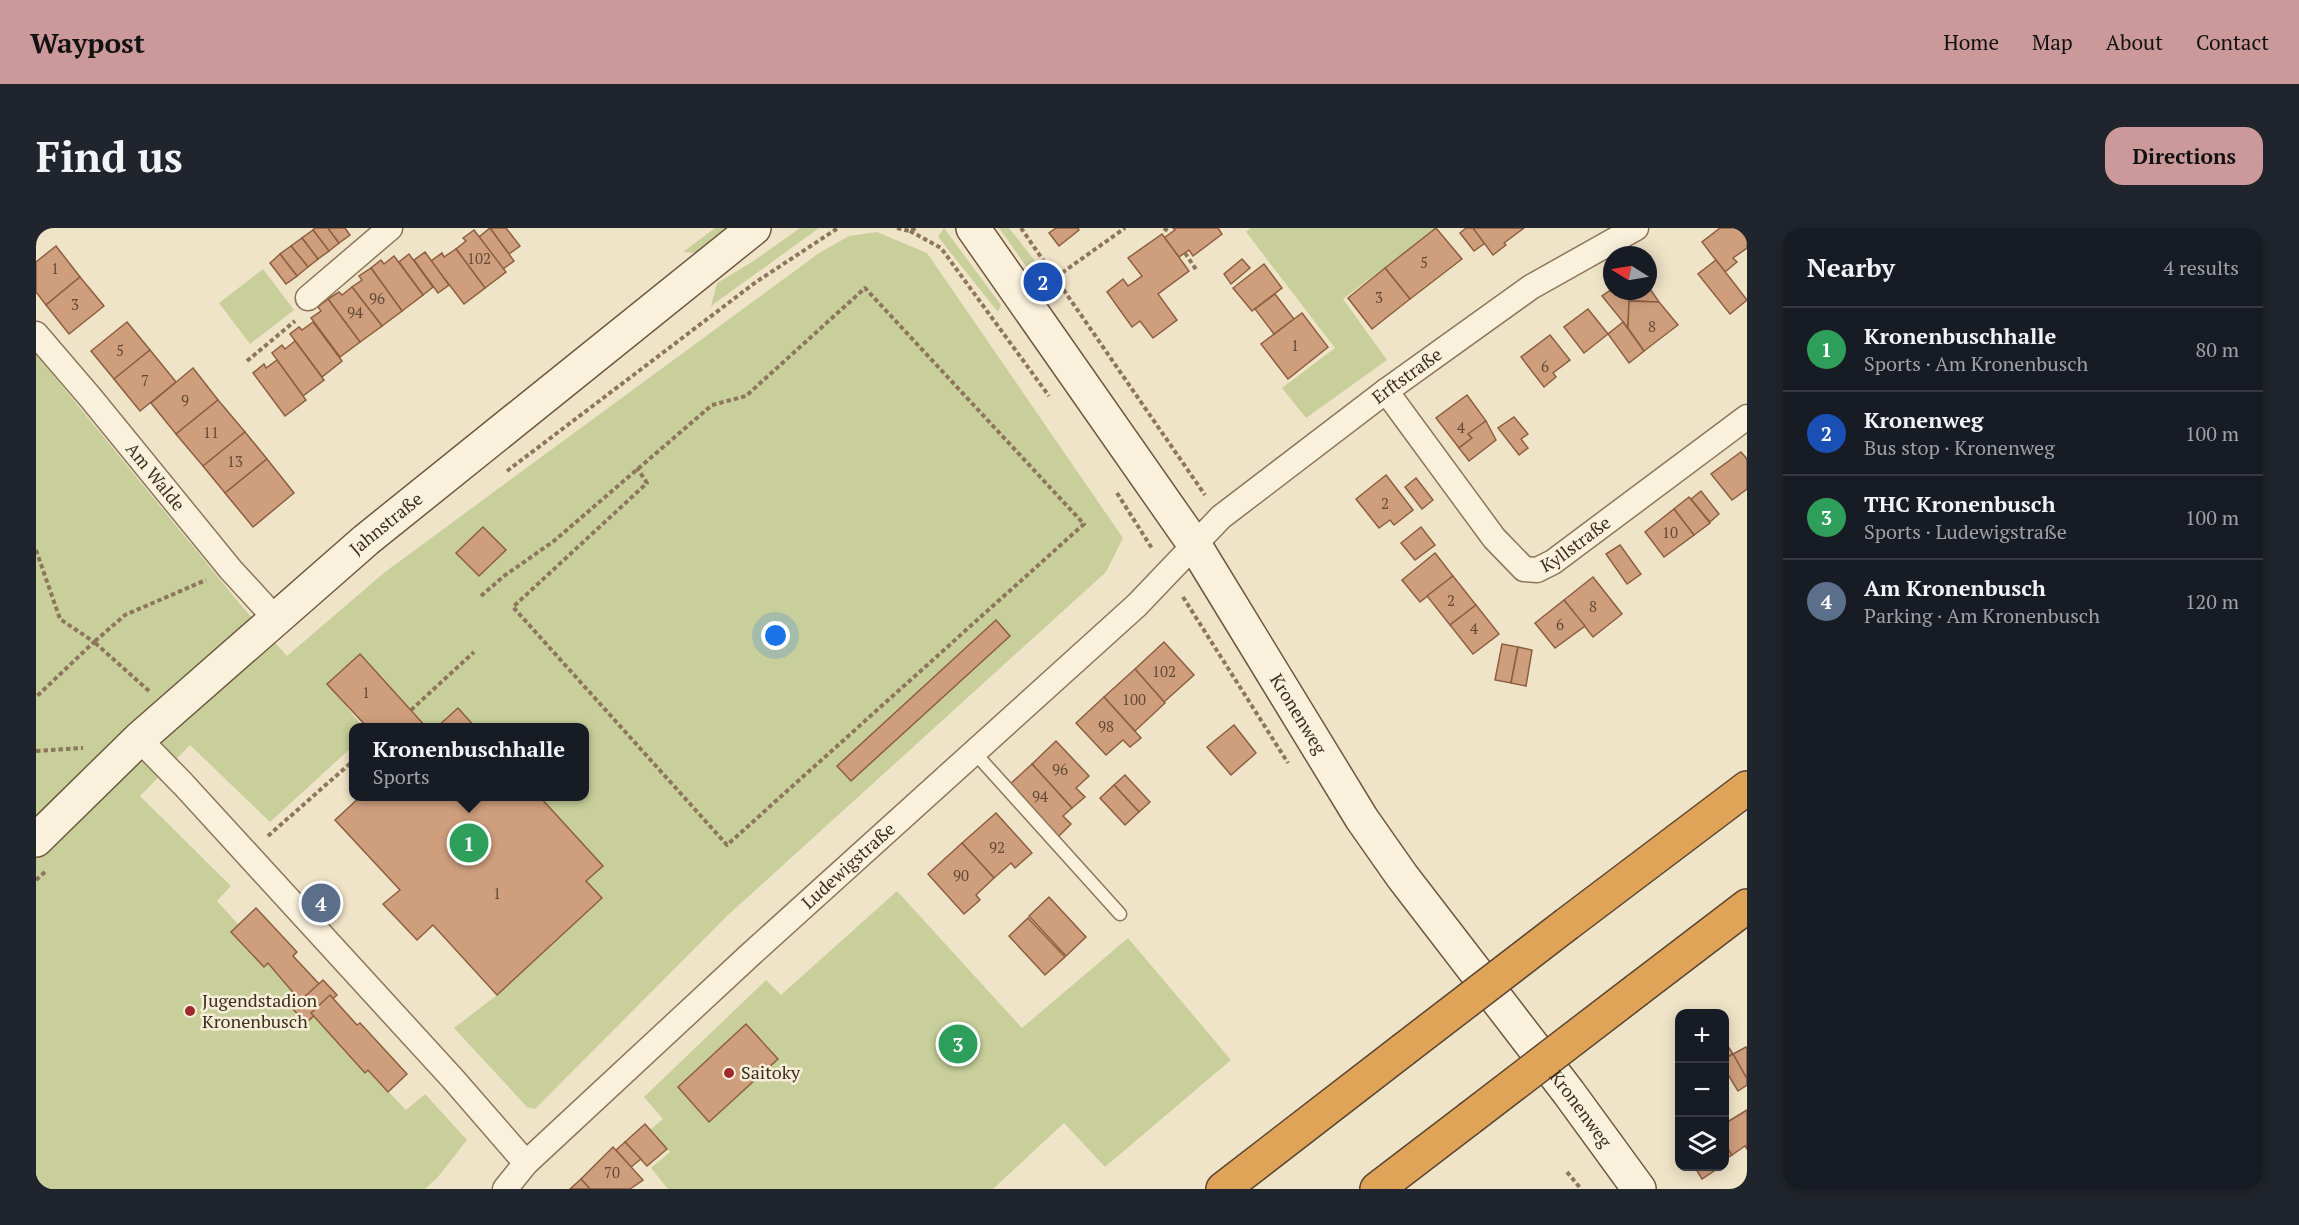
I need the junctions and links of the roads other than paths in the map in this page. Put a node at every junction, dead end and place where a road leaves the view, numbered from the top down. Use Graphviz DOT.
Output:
graph roads {
  1 [pos="390,228"];
  2 [pos="754,228"];
  3 [pos="973,228"];
  4 [pos="1636,228"];
  5 [pos="308,298"];
  6 [pos="36,334"];
  7 [pos="1386,391"];
  8 [pos="1747,417"];
  9 [pos="1194,544"];
  10 [pos="275,618"];
  11 [pos="139,739"];
  12 [pos="974,752"];
  13 [pos="1747,788"];
  14 [pos="44,852"];
  15 [pos="1747,906"];
  16 [pos="1120,914"];
  17 [pos="526,1163"];
  18 [pos="505,1189"];
  19 [pos="1223,1189"];
  20 [pos="1377,1189"];
  21 [pos="1639,1189"];
  1 -- 5 [label="street"];
  2 -- 10 [label="street, Jahnstraße"];
  3 -- 9 [label="street, Kronenweg"];
  4 -- 7 [label="street, Erftstraße"];
  6 -- 10 [label="street, Am Walde"];
  7 -- 8 [label="street, Kyllstraße"];
  7 -- 9 [label="street, Erftstraße"];
  9 -- 12 [label="street, Ludewigstraße"];
  9 -- 21 [label="street, Kronenweg"];
  10 -- 11 [label="street, Jahnstraße"];
  11 -- 14 [label="street, Jahnstraße"];
  11 -- 17 [label="street"];
  12 -- 16 [label="lane"];
  12 -- 17 [label="street, Ludewigstraße"];
  13 -- 19 [label="highway, bridge"];
  15 -- 20 [label="highway, bridge"];
  17 -- 18 [label="street, Ludewigstraße"];
}
